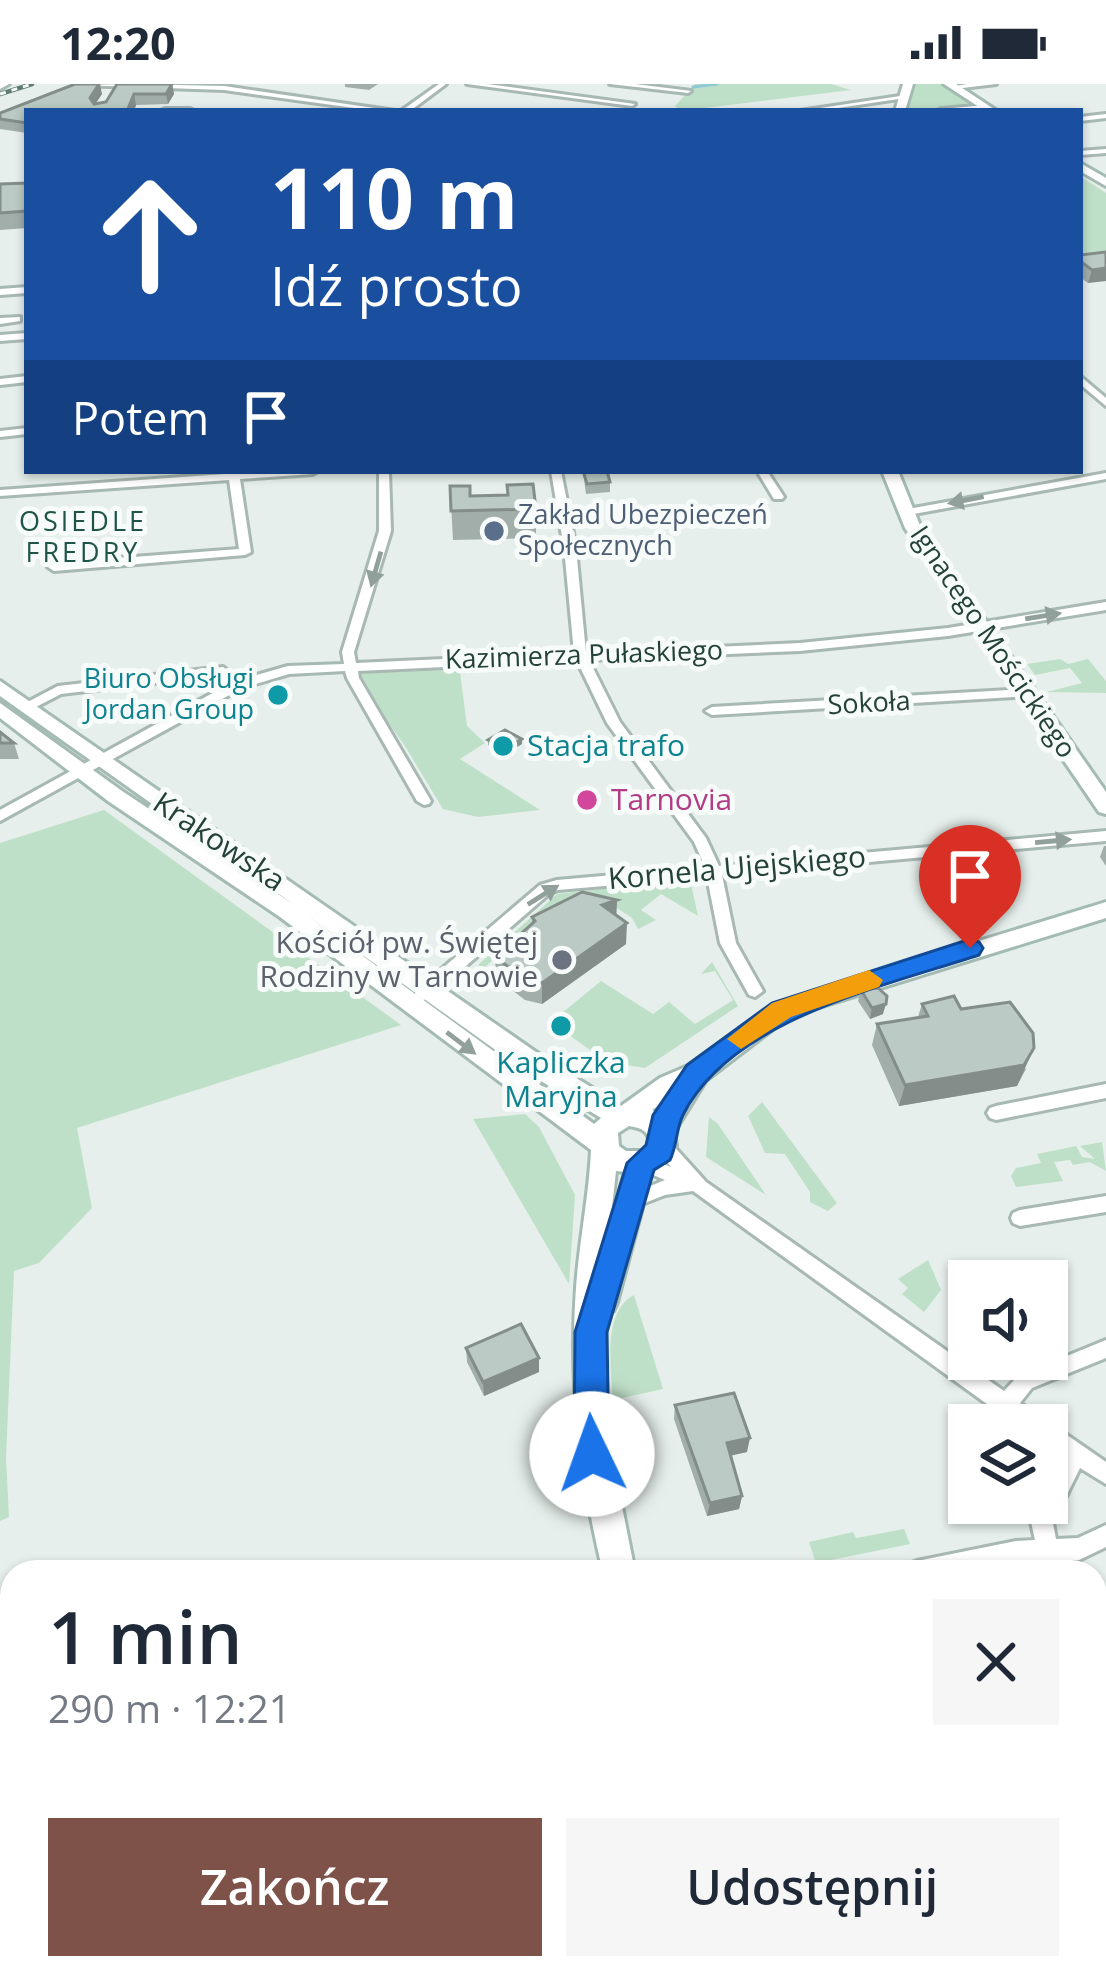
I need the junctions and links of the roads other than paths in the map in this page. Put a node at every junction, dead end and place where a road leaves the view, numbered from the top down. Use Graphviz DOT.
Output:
graph roads {
  1 [pos="443,84"];
  2 [pos="470,84"];
  3 [pos="613,84"];
  4 [pos="993,84"];
  5 [pos="116,85"];
  6 [pos="654,86"];
  7 [pos="951,86"];
  8 [pos="74,87"];
  9 [pos="906,90"];
  10 [pos="688,92"];
  11 [pos="285,94"];
  12 [pos="107,98"];
  13 [pos="275,108"];
  14 [pos="372,108"];
  15 [pos="408,108"];
  16 [pos="635,108"];
  17 [pos="819,108"];
  18 [pos="988,108"];
  19 [pos="17,320"];
  20 [pos="0,321"];
  21 [pos="1100,392"];
  22 [pos="1106,403"];
  23 [pos="274,474"];
  24 [pos="384,474"];
  25 [pos="557,474"];
  26 [pos="764,474"];
  27 [pos="891,474"];
  28 [pos="1106,476"];
  29 [pos="234,477"];
  30 [pos="0,494"];
  31 [pos="778,497"];
  32 [pos="908,512"];
  33 [pos="54,567"];
  34 [pos="1106,607"];
  35 [pos="980,626"];
  36 [pos="580,655"];
  37 [pos="350,664"];
  38 [pos="238,685"];
  39 [pos="0,687"];
  40 [pos="1025,693"];
  41 [pos="27,706"];
  42 [pos="0,709"];
  43 [pos="712,711"];
  44 [pos="92,764"];
  45 [pos="424,801"];
  46 [pos="1106,807"];
  47 [pos="0,816"];
  48 [pos="1106,836"];
  49 [pos="713,869"];
  50 [pos="1106,910"];
  51 [pos="754,991"];
  52 [pos="421,996"];
  53 [pos="697,1073"];
  54 [pos="1106,1091"];
  55 [pos="996,1113"];
  56 [pos="622,1116"];
  57 [pos="603,1146"];
  58 [pos="652,1151"];
  59 [pos="697,1185"];
  60 [pos="632,1201"];
  61 [pos="1106,1204"];
  62 [pos="1020,1218"];
  63 [pos="591,1332"];
  64 [pos="1106,1348"];
  65 [pos="1004,1404"];
  66 [pos="1006,1404"];
  67 [pos="1068,1447"];
  68 [pos="1076,1453"];
  69 [pos="1106,1474"];
  70 [pos="1106,1536"];
  71 [pos="616,1560"];
  72 [pos="976,1560"];
  73 [pos="1045,1560"];
  74 [pos="1049,1560"];
  75 [pos="1052,1560"];
  1 -- 15 [label="street"];
  2 -- 16 [label="street"];
  3 -- 6 [label="street"];
  4 -- 7 [label="street"];
  5 -- 8 [label="street"];
  5 -- 11 [label="street"];
  5 -- 12 [label="street"];
  6 -- 10 [label="street"];
  6 -- 16 [label="street"];
  7 -- 18 [label="street"];
  9 -- 17 [label="street"];
  11 -- 13 [label="street"];
  11 -- 14 [label="street"];
  19 -- 20 [label="street"];
  21 -- 22 [label="street"];
  23 -- 29 [label="street"];
  24 -- 37 [label="street, one-way"];
  25 -- 36 [label="street"];
  26 -- 31 [label="street"];
  27 -- 32 [label="street, Ignacego Mościckiego"];
  28 -- 32 [label="street, one-way"];
  29 -- 30 [label="street"];
  29 -- 33 [label="street"];
  32 -- 35 [label="street, Ignacego Mościckiego"];
  35 -- 34 [label="street, Kazimierza Pułaskiego, one-way"];
  35 -- 36 [label="street, Kazimierza Pułaskiego"];
  35 -- 40 [label="street, Ignacego Mościckiego"];
  36 -- 37 [label="street, Kazimierza Pułaskiego"];
  36 -- 49 [label="street"];
  37 -- 38 [label="street, Kazimierza Pułaskiego"];
  37 -- 45 [label="street"];
  38 -- 41 [label="street"];
  38 -- 44 [label="street, Kazimierza Pułaskiego"];
  39 -- 41 [label="street, Krakowska"];
  40 -- 43 [label="street, Sokoła"];
  40 -- 46 [label="street, Ignacego Mościckiego"];
  41 -- 44 [label="street, Krakowska"];
  42 -- 44 [label="street, Krakowska"];
  44 -- 47 [label="street, Kazimierza Pułaskiego"];
  44 -- 52 [label="street, Krakowska"];
  49 -- 48 [label="street, Kornela Ujejskiego, one-way"];
  49 -- 51 [label="street"];
  52 -- 49 [label="street, Kornela Ujejskiego, one-way"];
  50 -- 53 [label="street"];
  52 -- 56 [label="street, Krakowska"];
  52 -- 57 [label="street, Krakowska, one-way"];
  53 -- 56 [label="street"];
  53 -- 58 [label="street"];
  54 -- 55 [label="street"];
  56 -- 57 [label="street"];
  56 -- 58 [label="street"];
  57 -- 58 [label="street"];
  57 -- 63 [label="street"];
  58 -- 59 [label="street"];
  58 -- 60 [label="street"];
  59 -- 60 [label="street"];
  59 -- 65 [label="street"];
  60 -- 63 [label="street"];
  61 -- 62 [label="street"];
  63 -- 71 [label="street"];
  64 -- 66 [label="street"];
  67 -- 68 [label="street"];
  68 -- 69 [label="street"];
  68 -- 74 [label="street"];
  70 -- 75 [label="street"];
  72 -- 73 [label="street"];
}
